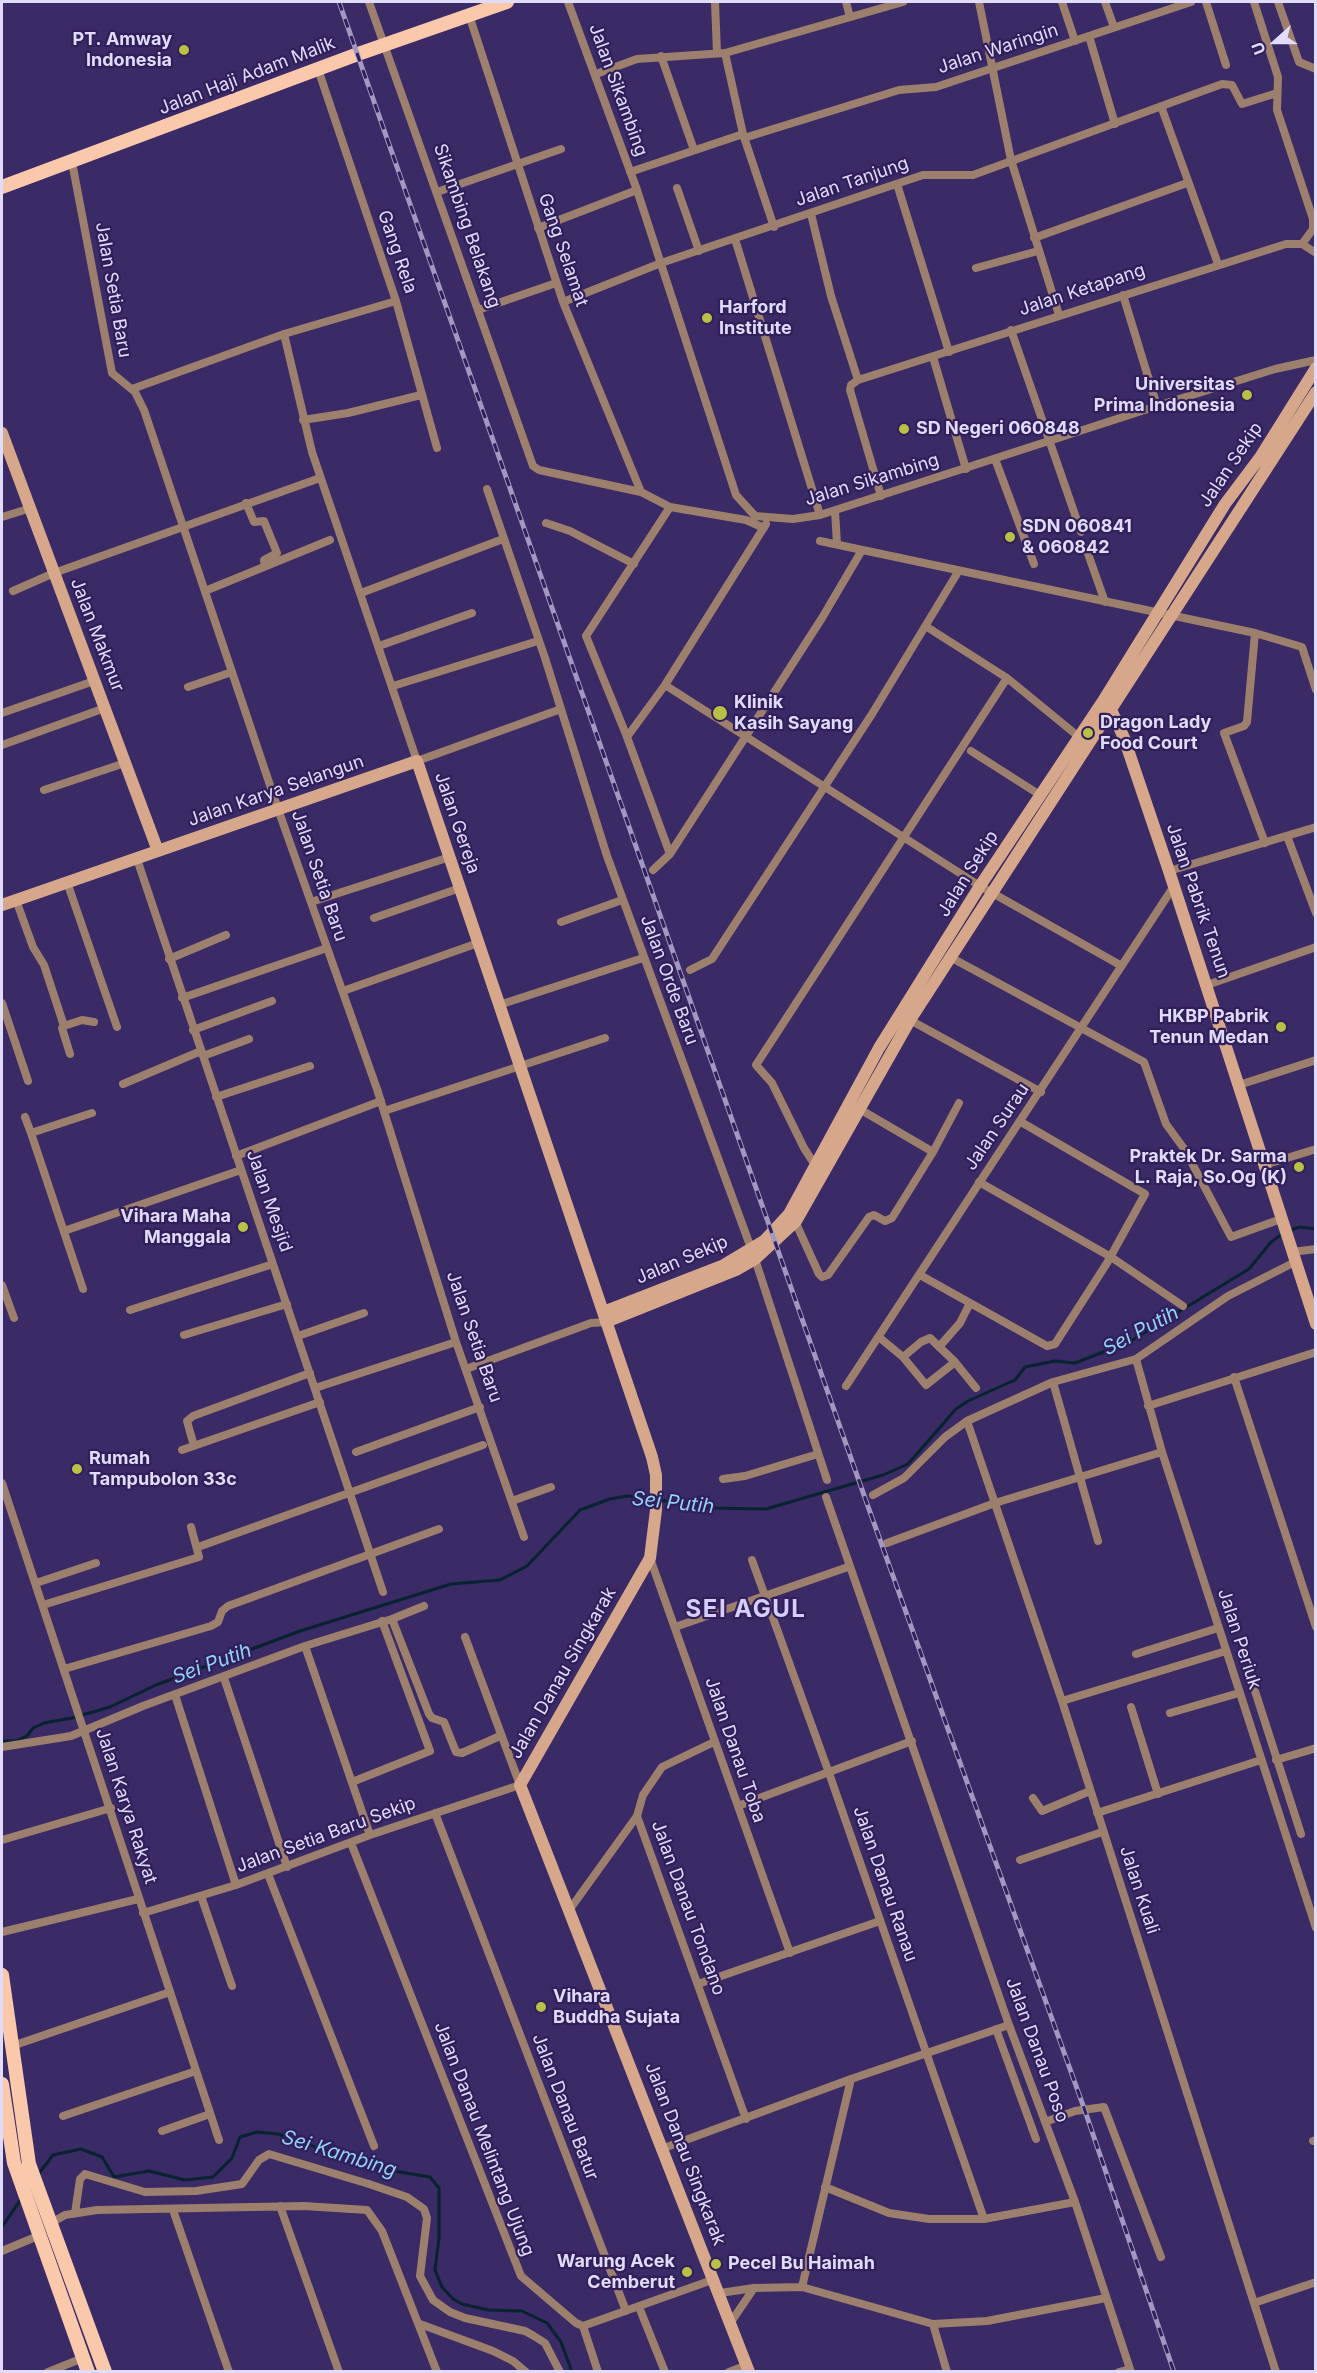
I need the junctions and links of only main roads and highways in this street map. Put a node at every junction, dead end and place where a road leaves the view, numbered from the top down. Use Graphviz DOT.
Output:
graph roads {
  1 [pos="507,2"];
  2 [pos="2,187"];
  3 [pos="2,1975"];
  4 [pos="2,2084"];
  5 [pos="84,2367"];
  6 [pos="105,2372"];
  1 -- 2 [label="main road, Jalan Haji Adam Malik"];
  3 -- 6 [label="main road"];
  4 -- 5 [label="main road"];
}
